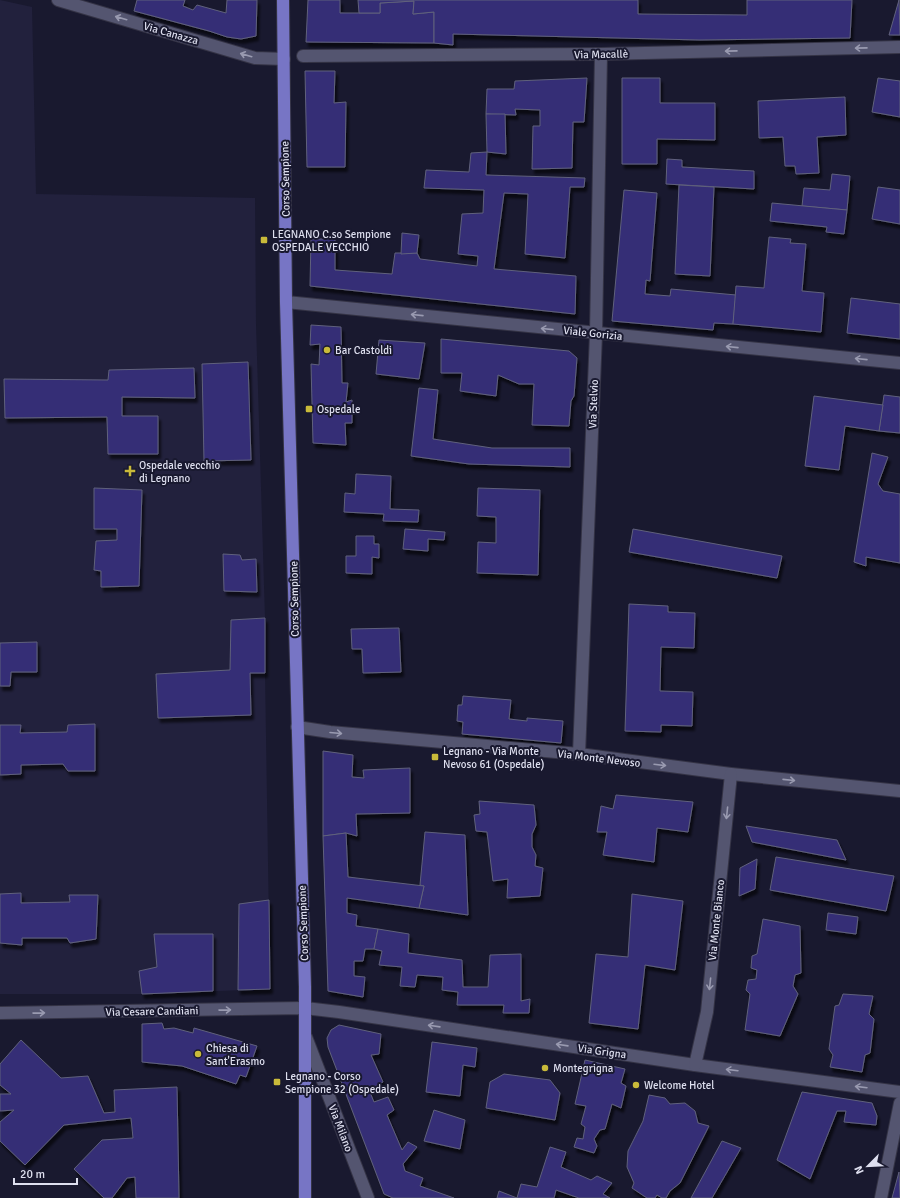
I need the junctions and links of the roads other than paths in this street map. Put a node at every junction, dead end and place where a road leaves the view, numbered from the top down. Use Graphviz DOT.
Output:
graph roads {
  1 [pos="58,0"];
  2 [pos="283,0"];
  3 [pos="900,47"];
  4 [pos="601,54"];
  5 [pos="303,56"];
  6 [pos="284,59"];
  7 [pos="286,302"];
  8 [pos="596,334"];
  9 [pos="900,363"];
  10 [pos="297,727"];
  11 [pos="579,754"];
  12 [pos="731,774"];
  13 [pos="900,791"];
  14 [pos="304,1008"];
  15 [pos="0,1013"];
  16 [pos="305,1036"];
  17 [pos="695,1065"];
  18 [pos="900,1092"];
  19 [pos="900,1103"];
  20 [pos="305,1198"];
  21 [pos="368,1198"];
  22 [pos="881,1198"];
  6 -- 1 [label="street, Via Canazza, one-way"];
  2 -- 6 [label="main road, Corso Sempione"];
  3 -- 4 [label="street, Via Macallè, one-way"];
  4 -- 5 [label="street, Via Macallè"];
  4 -- 8 [label="street, Via Stelvio"];
  6 -- 7 [label="main road, Corso Sempione"];
  8 -- 7 [label="street, Viale Gorizia, one-way"];
  7 -- 10 [label="main road, Corso Sempione"];
  9 -- 8 [label="street, Viale Gorizia, one-way"];
  8 -- 11 [label="street, Via Stelvio"];
  10 -- 11 [label="street, Via Monte Nevoso, one-way"];
  10 -- 14 [label="main road, Corso Sempione"];
  11 -- 12 [label="street, Via Monte Nevoso, one-way"];
  12 -- 13 [label="street, Via Monte Nevoso, one-way"];
  12 -- 17 [label="street, Via Monte Bianco, one-way"];
  15 -- 14 [label="street, Via Cesare Candiani, one-way"];
  14 -- 16 [label="main road, Corso Sempione"];
  17 -- 14 [label="street, Via Grigna, one-way"];
  16 -- 20 [label="main road, Corso Sempione"];
  16 -- 21 [label="street, Via Milano"];
  18 -- 17 [label="street, Via Grigna, one-way"];
  19 -- 22 [label="street"];
}
